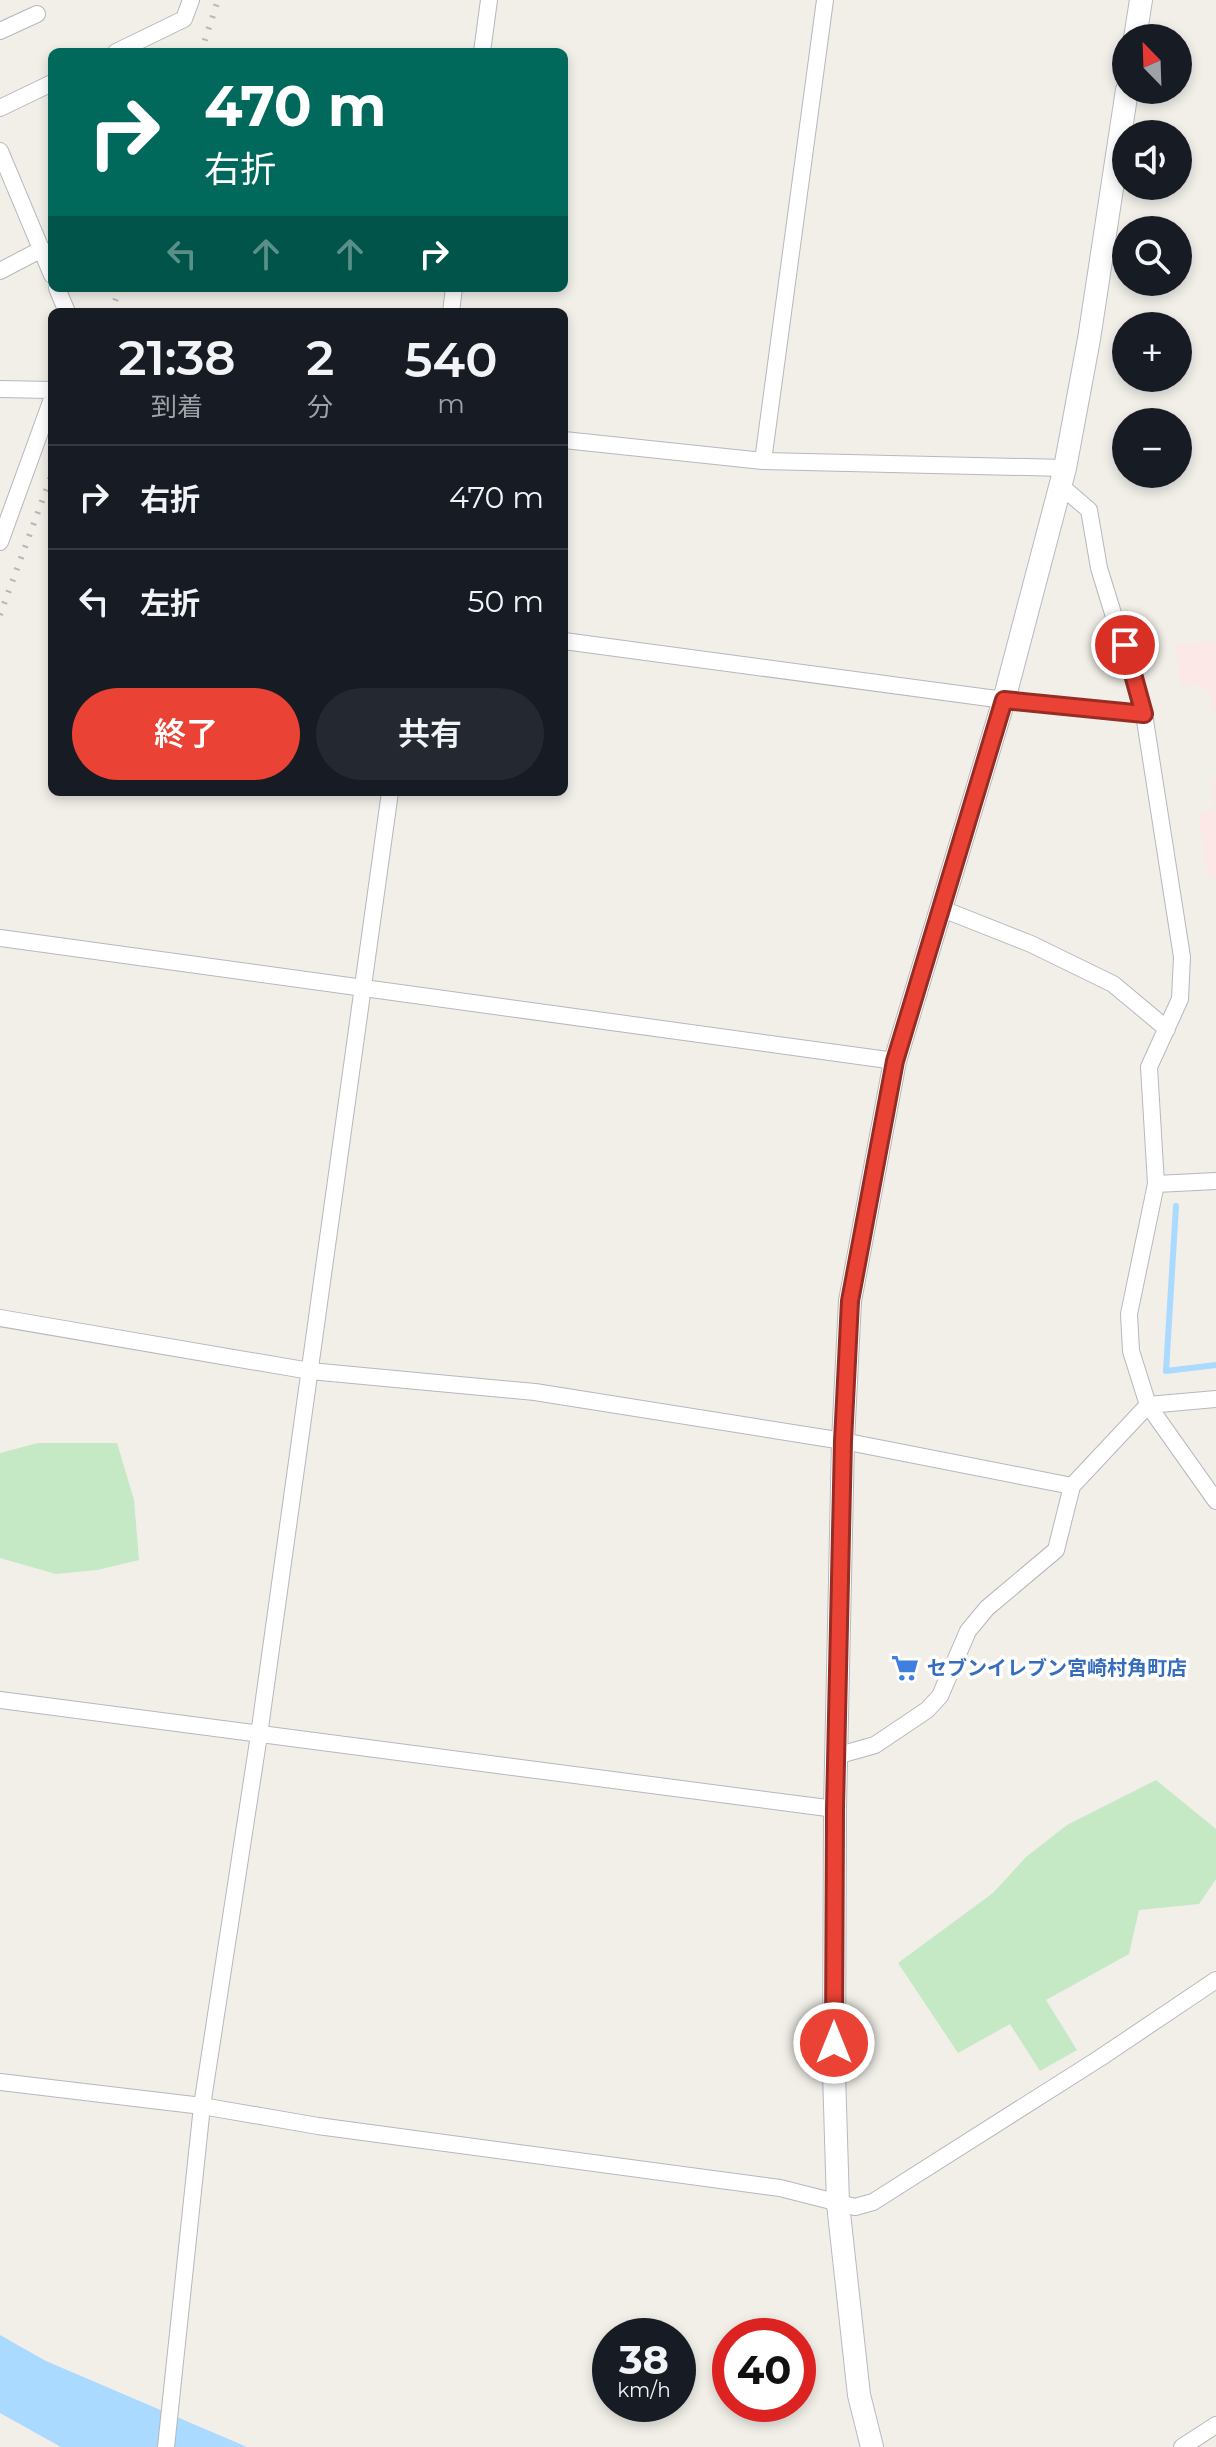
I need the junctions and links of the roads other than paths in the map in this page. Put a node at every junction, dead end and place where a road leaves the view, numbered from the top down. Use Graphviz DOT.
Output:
graph roads {
  1 [pos="191,0"];
  2 [pos="489,0"];
  3 [pos="825,0"];
  4 [pos="1141,0"];
  5 [pos="37,14"];
  6 [pos="1137,24"];
  7 [pos="0,31"];
  8 [pos="124,48"];
  9 [pos="483,48"];
  10 [pos="48,85"];
  11 [pos="1125,104"];
  12 [pos="0,108"];
  13 [pos="0,151"];
  14 [pos="4,169"];
  15 [pos="42,249"];
  16 [pos="48,265"];
  17 [pos="0,271"];
  18 [pos="0,389"];
  19 [pos="48,390"];
  20 [pos="48,410"];
  21 [pos="568,440"];
  22 [pos="763,461"];
  23 [pos="1063,477"];
  24 [pos="0,542"];
  25 [pos="568,642"];
  26 [pos="1004,700"];
  27 [pos="1144,714"];
  28 [pos="389,796"];
  29 [pos="940,908"];
  30 [pos="0,938"];
  31 [pos="362,989"];
  32 [pos="1167,1029"];
  33 [pos="895,1061"];
  34 [pos="1216,1181"];
  35 [pos="1156,1184"];
  36 [pos="0,1318"];
  37 [pos="310,1371"];
  38 [pos="1216,1399"];
  39 [pos="1148,1405"];
  40 [pos="843,1441"];
  41 [pos="1072,1486"];
  42 [pos="1216,1501"];
  43 [pos="0,1700"];
  44 [pos="259,1735"];
  45 [pos="836,1756"];
  46 [pos="835,1809"];
  47 [pos="1216,1980"];
  48 [pos="0,2082"];
  49 [pos="202,2106"];
  50 [pos="838,2204"];
  51 [pos="1216,2425"];
  52 [pos="166,2447"];
  53 [pos="872,2447"];
  54 [pos="1182,2447"];
  1 -- 8 [label="street"];
  2 -- 9 [label="street"];
  3 -- 22 [label="street"];
  4 -- 6 [label="street"];
  5 -- 7 [label="street"];
  10 -- 12 [label="street"];
  11 -- 23 [label="street"];
  13 -- 14 [label="street"];
  14 -- 15 [label="street"];
  15 -- 16 [label="street"];
  15 -- 17 [label="street"];
  18 -- 19 [label="street"];
  20 -- 24 [label="street"];
  21 -- 22 [label="street"];
  22 -- 23 [label="street"];
  23 -- 26 [label="street"];
  23 -- 27 [label="street"];
  25 -- 26 [label="street"];
  26 -- 27 [label="street"];
  26 -- 29 [label="street"];
  27 -- 32 [label="street"];
  28 -- 31 [label="street"];
  29 -- 32 [label="street"];
  29 -- 33 [label="street"];
  30 -- 31 [label="street"];
  31 -- 33 [label="street"];
  31 -- 37 [label="street"];
  32 -- 35 [label="street"];
  33 -- 40 [label="street"];
  34 -- 35 [label="street"];
  35 -- 39 [label="street"];
  36 -- 37 [label="street"];
  37 -- 40 [label="street"];
  37 -- 44 [label="street"];
  38 -- 39 [label="street"];
  39 -- 41 [label="street"];
  39 -- 42 [label="street"];
  40 -- 41 [label="street"];
  40 -- 45 [label="street"];
  41 -- 45 [label="street"];
  43 -- 44 [label="street"];
  44 -- 46 [label="street"];
  44 -- 49 [label="street"];
  45 -- 46 [label="street"];
  46 -- 50 [label="street"];
  47 -- 50 [label="street"];
  48 -- 49 [label="street"];
  49 -- 50 [label="street"];
  49 -- 52 [label="street"];
  50 -- 53 [label="street"];
  51 -- 54 [label="street"];
}
